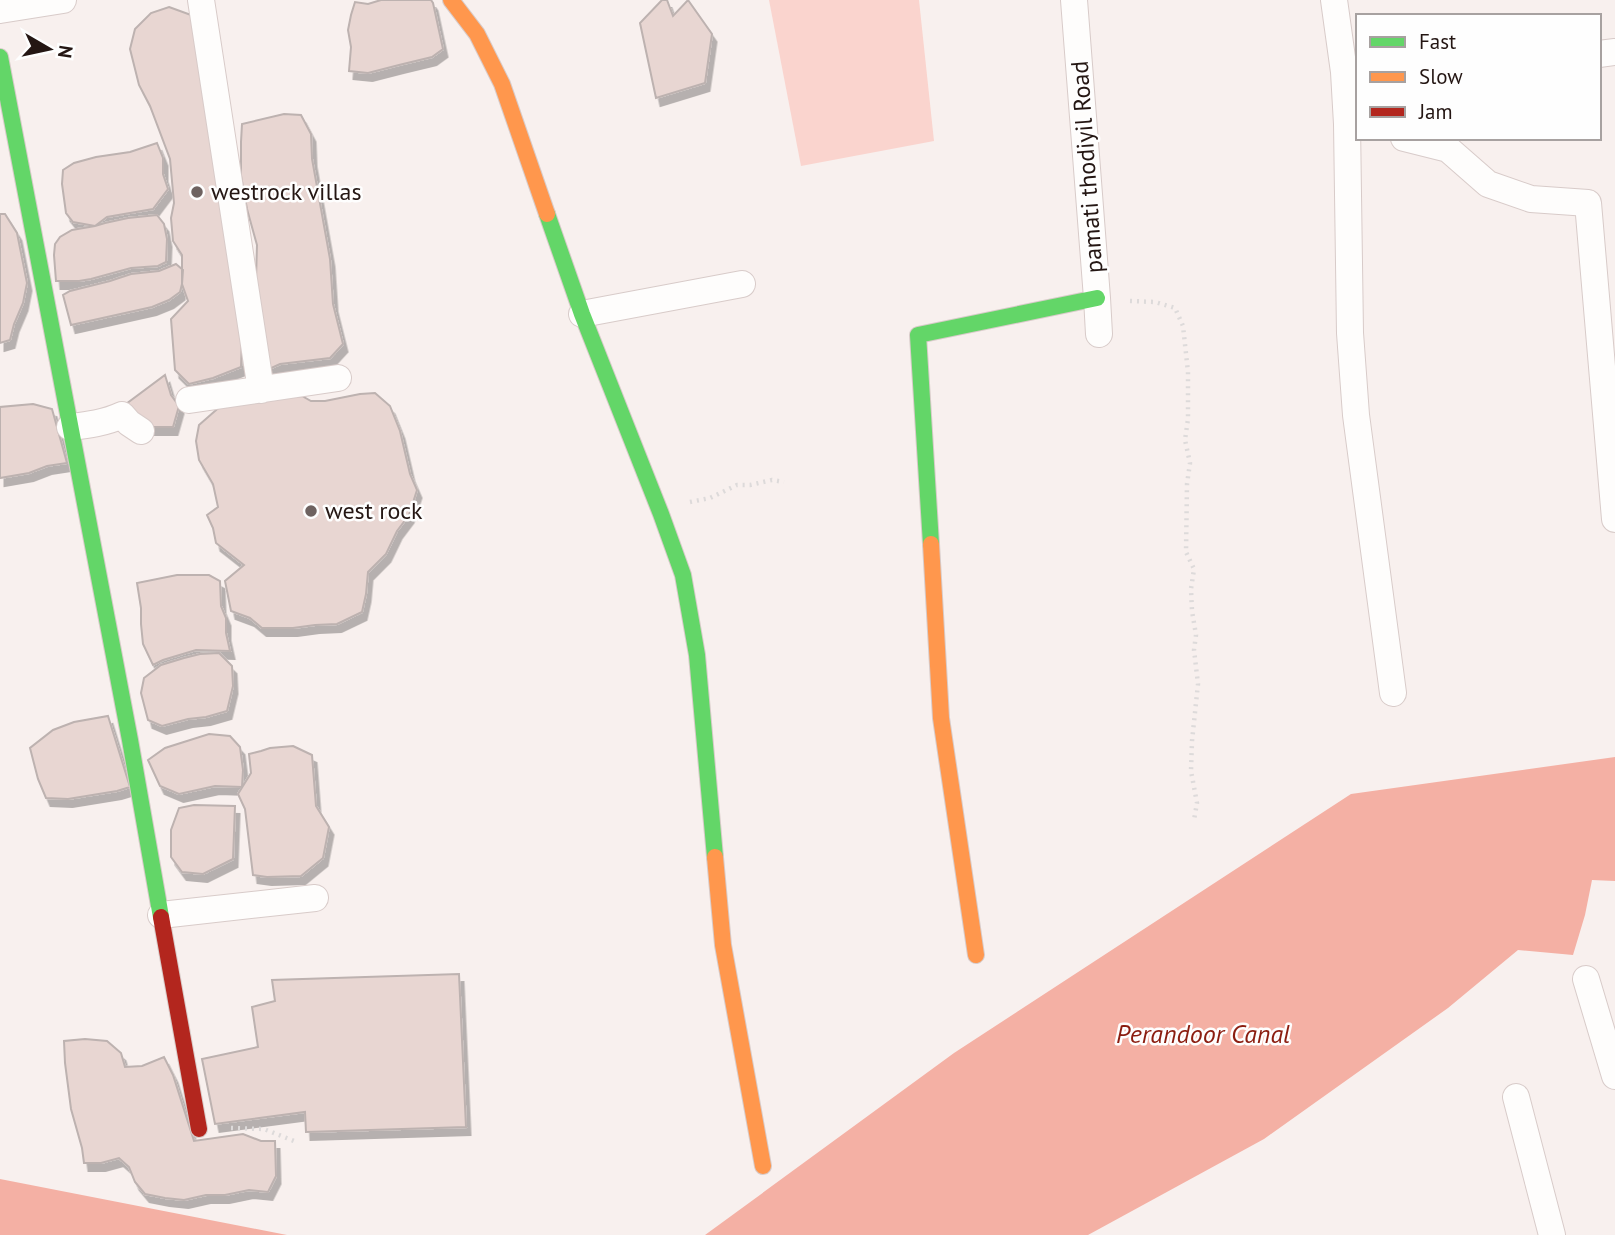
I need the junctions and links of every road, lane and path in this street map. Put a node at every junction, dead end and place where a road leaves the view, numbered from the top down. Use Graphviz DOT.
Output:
graph roads {
  1 [pos="63,0"];
  2 [pos="201,0"];
  3 [pos="451,0"];
  4 [pos="1074,0"];
  5 [pos="1334,0"];
  6 [pos="0,10"];
  7 [pos="0,57"];
  8 [pos="1351,71"];
  9 [pos="1352,126"];
  10 [pos="1412,140"];
  11 [pos="742,284"];
  12 [pos="1097,298"];
  13 [pos="582,314"];
  14 [pos="1099,334"];
  15 [pos="338,378"];
  16 [pos="261,390"];
  17 [pos="189,400"];
  18 [pos="70,427"];
  19 [pos="141,431"];
  20 [pos="784,482"];
  21 [pos="661,514"];
  22 [pos="1615,519"];
  23 [pos="1393,693"];
  24 [pos="1194,820"];
  25 [pos="314,898"];
  26 [pos="161,915"];
  27 [pos="976,955"];
  28 [pos="1586,979"];
  29 [pos="1615,1076"];
  30 [pos="1516,1097"];
  31 [pos="199,1129"];
  32 [pos="294,1141"];
  33 [pos="763,1166"];
  34 [pos="1552,1235"];
  1 -- 6 [label="street"];
  2 -- 16 [label="street"];
  3 -- 13 [label="street"];
  4 -- 12 [label="street, pamati thodiyil Road"];
  5 -- 8 [label="street"];
  7 -- 18 [label="street"];
  8 -- 9 [label="street"];
  9 -- 23 [label="street"];
  10 -- 22 [label="street"];
  11 -- 13 [label="street"];
  12 -- 14 [label="street, pamati thodiyil Road"];
  12 -- 24 [label="path"];
  12 -- 27 [label="street"];
  13 -- 21 [label="street"];
  15 -- 16 [label="street"];
  16 -- 17 [label="street"];
  18 -- 19 [label="street"];
  18 -- 26 [label="street"];
  20 -- 21 [label="path"];
  21 -- 33 [label="street"];
  25 -- 26 [label="street"];
  26 -- 31 [label="street"];
  28 -- 29 [label="street"];
  30 -- 34 [label="street"];
  31 -- 32 [label="path"];
}
